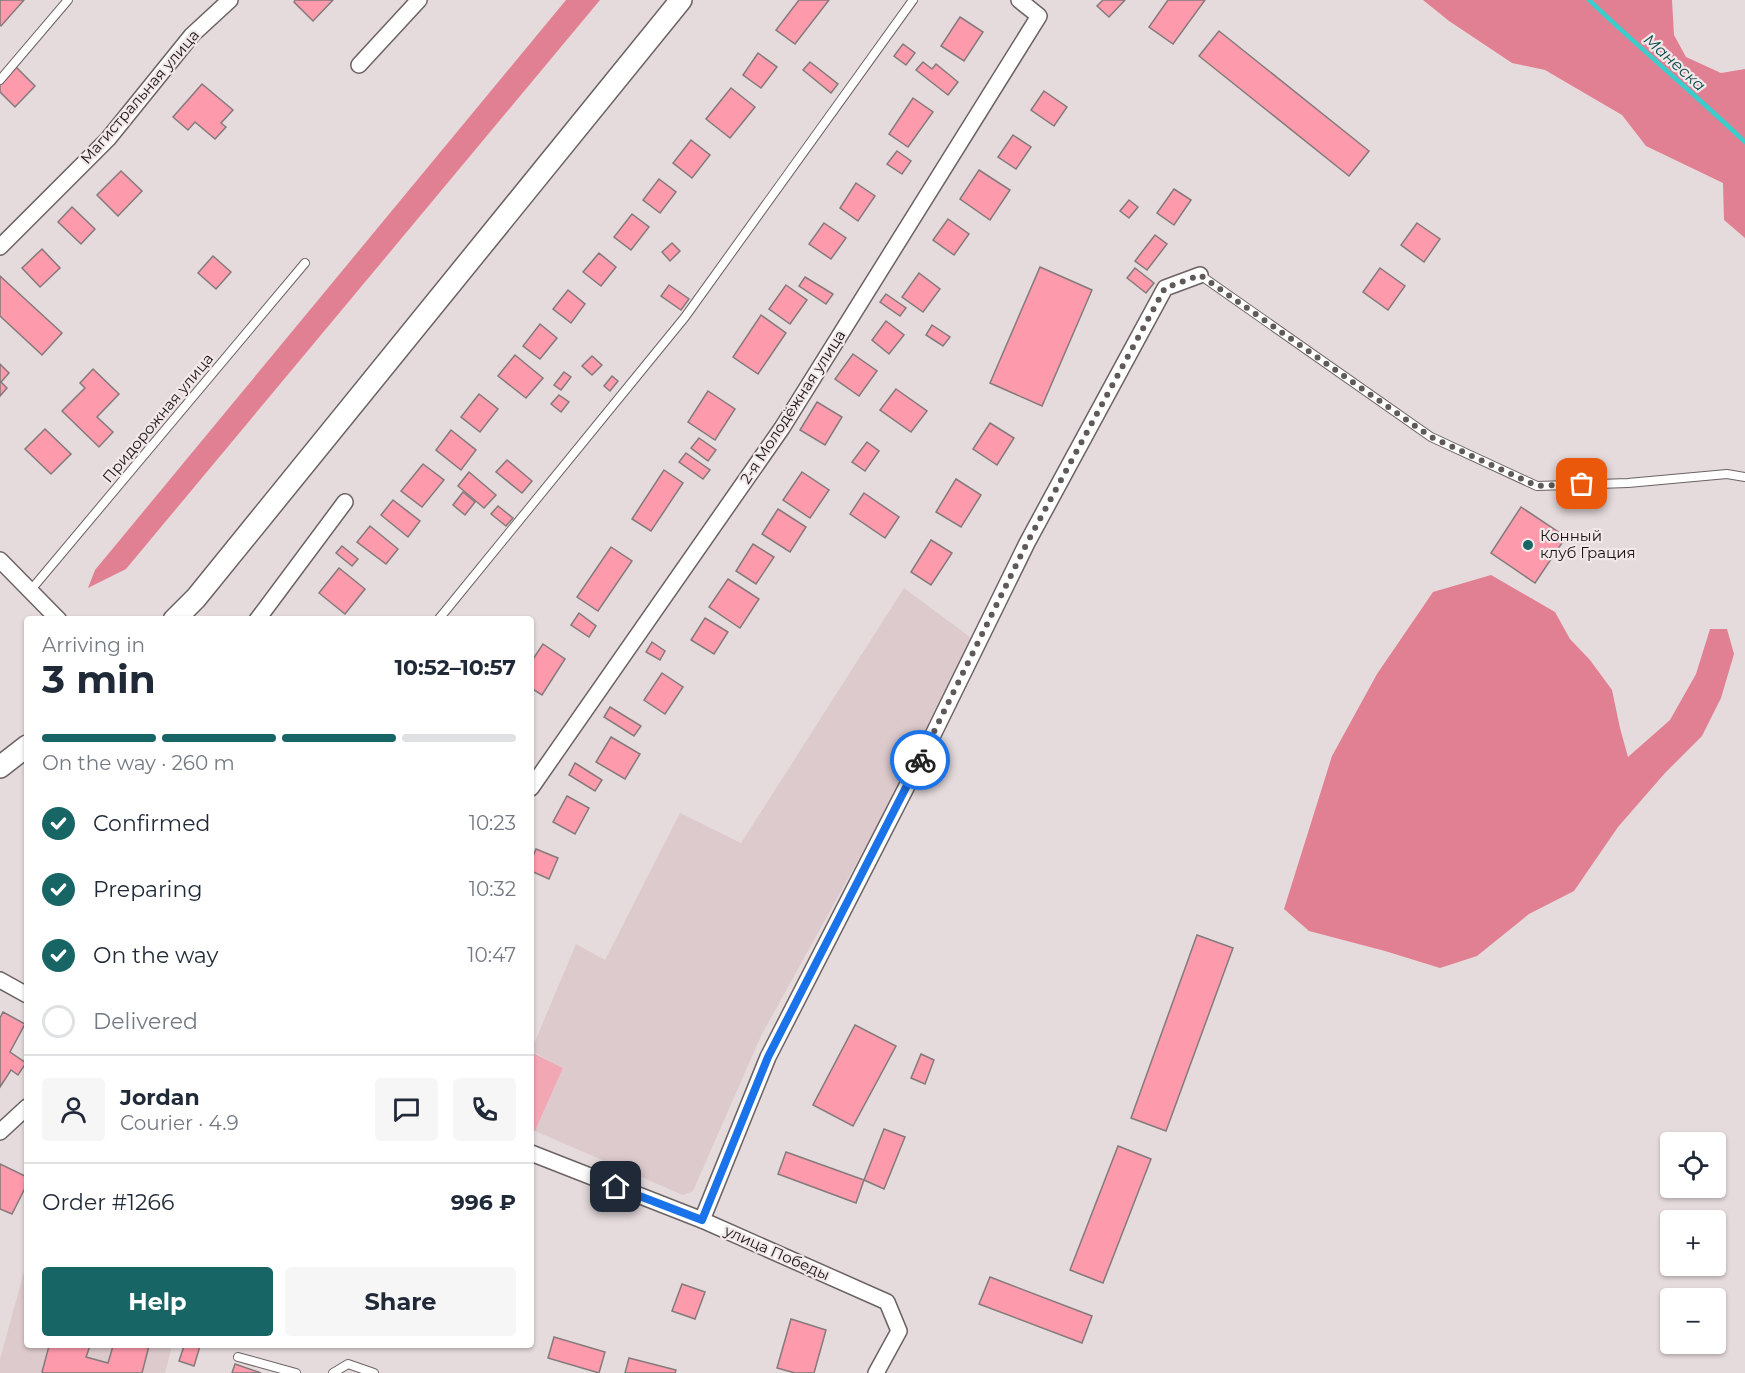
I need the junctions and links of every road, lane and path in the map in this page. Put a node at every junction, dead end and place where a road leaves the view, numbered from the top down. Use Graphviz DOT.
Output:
graph roads {
  1 [pos="69,0"];
  2 [pos="230,0"];
  3 [pos="419,0"];
  4 [pos="681,0"];
  5 [pos="913,0"];
  6 [pos="1019,0"];
  7 [pos="359,65"];
  8 [pos="0,80"];
  9 [pos="0,247"];
  10 [pos="305,263"];
  11 [pos="1200,275"];
  12 [pos="1745,477"];
  13 [pos="345,502"];
  14 [pos="0,560"];
  15 [pos="30,591"];
  16 [pos="55,616"];
  17 [pos="178,616"];
  18 [pos="260,616"];
  19 [pos="441,616"];
  20 [pos="24,748"];
  21 [pos="0,767"];
  22 [pos="534,784"];
  23 [pos="0,980"];
  24 [pos="24,993"];
  25 [pos="24,1110"];
  26 [pos="0,1132"];
  27 [pos="534,1155"];
  28 [pos="702,1220"];
  29 [pos="238,1358"];
  30 [pos="296,1373"];
  31 [pos="333,1373"];
  32 [pos="374,1373"];
  33 [pos="876,1373"];
  1 -- 8 [label="lane"];
  2 -- 9 [label="street, Магистральная улица"];
  3 -- 7 [label="street"];
  4 -- 17 [label="main road"];
  5 -- 19 [label="lane"];
  6 -- 22 [label="street, 2-я Молодёжная улица"];
  10 -- 15 [label="lane, Придорожная улица"];
  11 -- 12 [label="lane"];
  11 -- 28 [label="street"];
  13 -- 18 [label="street"];
  14 -- 15 [label="street"];
  15 -- 16 [label="street"];
  20 -- 21 [label="main road"];
  23 -- 24 [label="street"];
  25 -- 26 [label="street"];
  27 -- 28 [label="street, улица Победы"];
  28 -- 33 [label="street, улица Победы"];
  29 -- 30 [label="lane"];
  31 -- 32 [label="lane"];
}
